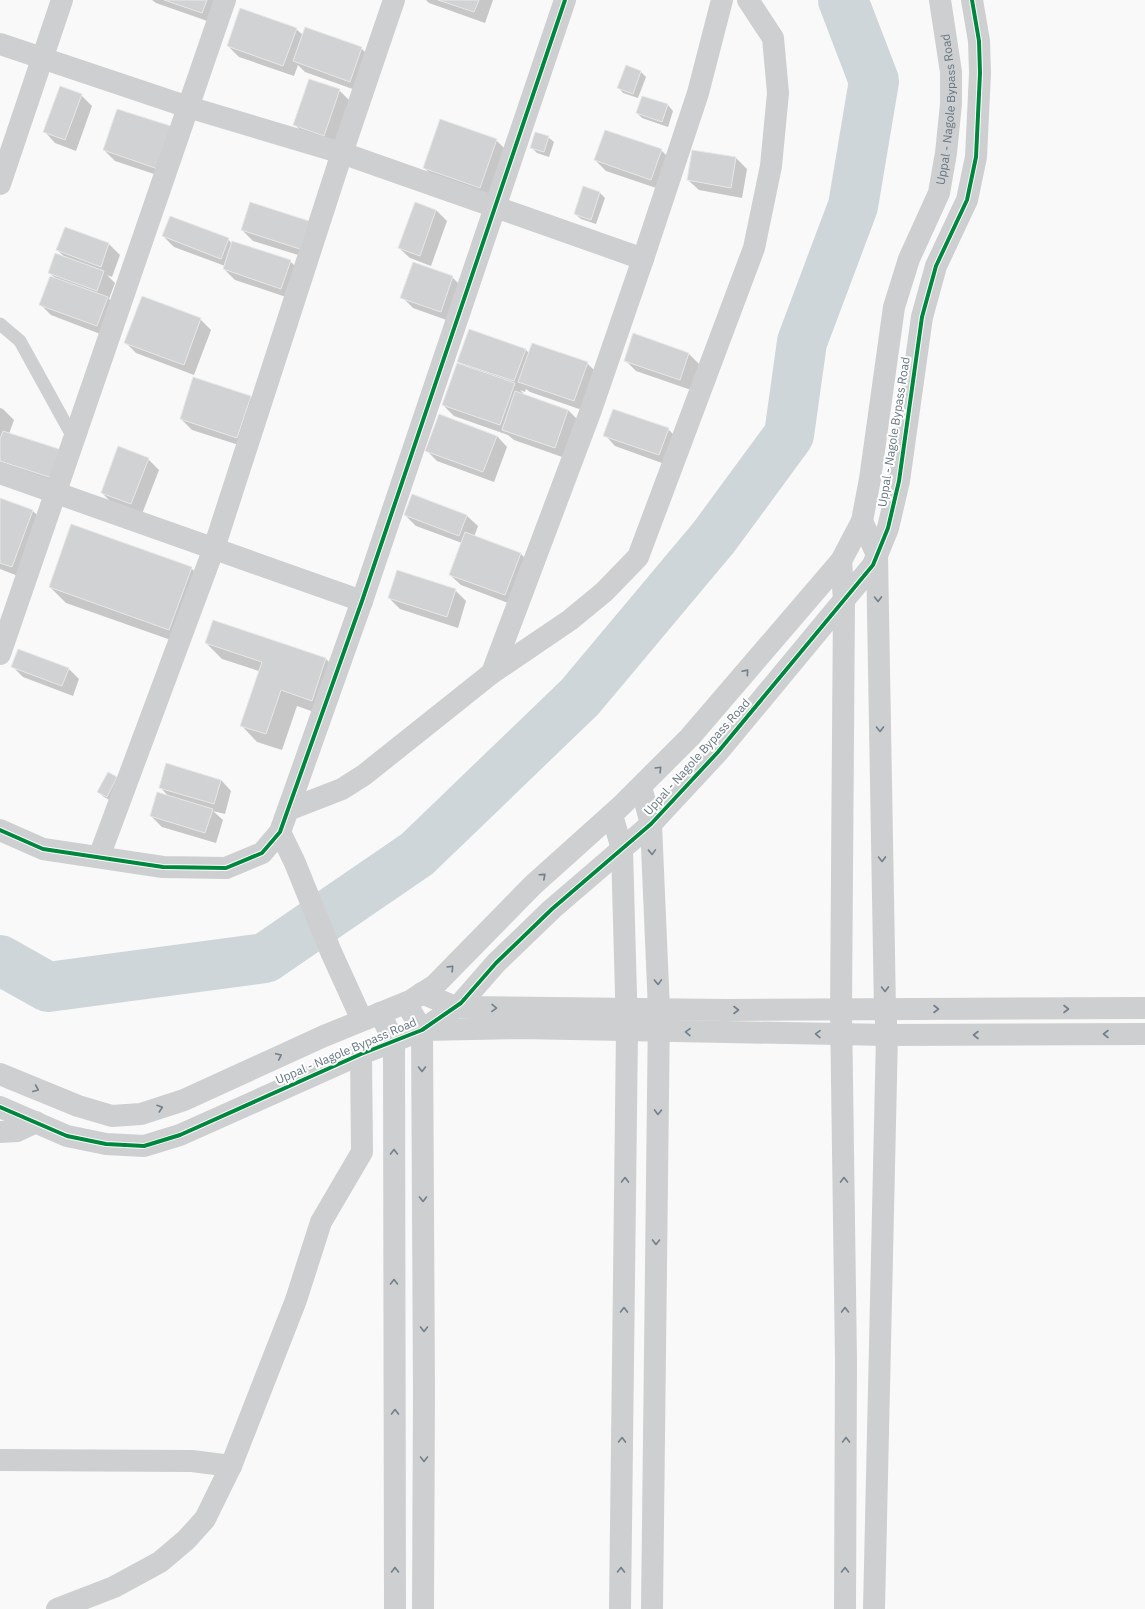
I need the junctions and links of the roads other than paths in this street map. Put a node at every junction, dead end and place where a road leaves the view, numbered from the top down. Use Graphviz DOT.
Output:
graph roads {
  1 [pos="62,0"];
  2 [pos="226,0"];
  3 [pos="394,0"];
  4 [pos="565,0"];
  5 [pos="722,0"];
  6 [pos="748,0"];
  7 [pos="940,0"];
  8 [pos="972,0"];
  9 [pos="0,44"];
  10 [pos="42,59"];
  11 [pos="188,107"];
  12 [pos="342,153"];
  13 [pos="0,184"];
  14 [pos="496,208"];
  15 [pos="643,259"];
  16 [pos="0,324"];
  17 [pos="74,439"];
  18 [pos="0,473"];
  19 [pos="56,492"];
  20 [pos="862,521"];
  21 [pos="214,548"];
  22 [pos="877,555"];
  23 [pos="841,561"];
  24 [pos="844,600"];
  25 [pos="362,601"];
  26 [pos="1,649"];
  27 [pos="492,673"];
  28 [pos="641,786"];
  29 [pos="288,810"];
  30 [pos="612,815"];
  31 [pos="651,824"];
  32 [pos="0,830"];
  33 [pos="280,832"];
  34 [pos="622,849"];
  35 [pos="99,857"];
  36 [pos="414,998"];
  37 [pos="455,1007"];
  38 [pos="1145,1008"];
  39 [pos="659,1010"];
  40 [pos="841,1010"];
  41 [pos="885,1010"];
  42 [pos="371,1017"];
  43 [pos="626,1020"];
  44 [pos="422,1030"];
  45 [pos="659,1031"];
  46 [pos="842,1034"];
  47 [pos="1145,1034"];
  48 [pos="887,1035"];
  49 [pos="394,1042"];
  50 [pos="361,1054"];
  51 [pos="0,1074"];
  52 [pos="0,1107"];
  53 [pos="36,1122"];
  54 [pos="0,1132"];
  55 [pos="0,1460"];
  56 [pos="231,1466"];
  57 [pos="57,1609"];
  58 [pos="395,1609"];
  59 [pos="423,1609"];
  60 [pos="620,1609"];
  61 [pos="652,1609"];
  62 [pos="845,1609"];
  63 [pos="874,1609"];
  1 -- 10 [label="street"];
  2 -- 11 [label="street"];
  3 -- 12 [label="street"];
  4 -- 14 [label="street"];
  5 -- 15 [label="street"];
  6 -- 27 [label="street"];
  7 -- 20 [label="street, Uppal - Nagole Bypass Road"];
  8 -- 22 [label="street, Uppal - Nagole Bypass Road"];
  9 -- 10 [label="street"];
  10 -- 11 [label="street"];
  10 -- 13 [label="street"];
  11 -- 12 [label="street"];
  11 -- 17 [label="street"];
  12 -- 14 [label="street"];
  12 -- 21 [label="street"];
  14 -- 15 [label="street"];
  14 -- 25 [label="street"];
  15 -- 27 [label="street"];
  16 -- 17 [label="lane"];
  17 -- 19 [label="street"];
  18 -- 19 [label="street"];
  19 -- 21 [label="street"];
  19 -- 26 [label="street"];
  20 -- 22 [label="street"];
  20 -- 23 [label="street, Uppal - Nagole Bypass Road"];
  21 -- 25 [label="street"];
  21 -- 35 [label="street"];
  22 -- 24 [label="street, Uppal - Nagole Bypass Road"];
  22 -- 41 [label="street, one-way"];
  23 -- 24 [label="street"];
  28 -- 23 [label="street, Uppal - Nagole Bypass Road, one-way"];
  24 -- 31 [label="street, Uppal - Nagole Bypass Road"];
  24 -- 40 [label="street"];
  25 -- 29 [label="street"];
  27 -- 29 [label="street"];
  28 -- 30 [label="street, Uppal - Nagole Bypass Road"];
  28 -- 31 [label="street"];
  29 -- 33 [label="street"];
  30 -- 34 [label="street"];
  36 -- 30 [label="street, Uppal - Nagole Bypass Road, one-way"];
  31 -- 34 [label="street, Uppal - Nagole Bypass Road"];
  31 -- 39 [label="street, one-way"];
  32 -- 35 [label="street"];
  33 -- 35 [label="street"];
  33 -- 42 [label="street"];
  34 -- 37 [label="street, Uppal - Nagole Bypass Road"];
  34 -- 43 [label="street"];
  36 -- 37 [label="street"];
  36 -- 42 [label="street, Uppal - Nagole Bypass Road"];
  36 -- 44 [label="street"];
  37 -- 43 [label="street, one-way"];
  37 -- 44 [label="street, Uppal - Nagole Bypass Road"];
  41 -- 38 [label="street, one-way"];
  39 -- 40 [label="street, one-way"];
  39 -- 43 [label="street"];
  39 -- 45 [label="street"];
  40 -- 41 [label="street"];
  40 -- 46 [label="street"];
  41 -- 48 [label="street"];
  42 -- 49 [label="street"];
  51 -- 42 [label="street, Uppal - Nagole Bypass Road, one-way"];
  43 -- 44 [label="street"];
  43 -- 45 [label="street"];
  60 -- 43 [label="street, one-way"];
  44 -- 49 [label="street, Uppal - Nagole Bypass Road"];
  44 -- 59 [label="street, one-way"];
  46 -- 45 [label="street, one-way"];
  45 -- 61 [label="street, one-way"];
  46 -- 48 [label="street"];
  62 -- 46 [label="street, one-way"];
  47 -- 48 [label="street, one-way"];
  48 -- 63 [label="street"];
  49 -- 50 [label="street, Uppal - Nagole Bypass Road"];
  58 -- 49 [label="street, one-way"];
  50 -- 53 [label="street, Uppal - Nagole Bypass Road"];
  50 -- 56 [label="street"];
  52 -- 53 [label="street, Uppal - Nagole Bypass Road"];
  53 -- 54 [label="street"];
  55 -- 56 [label="street"];
  56 -- 57 [label="street"];
}
